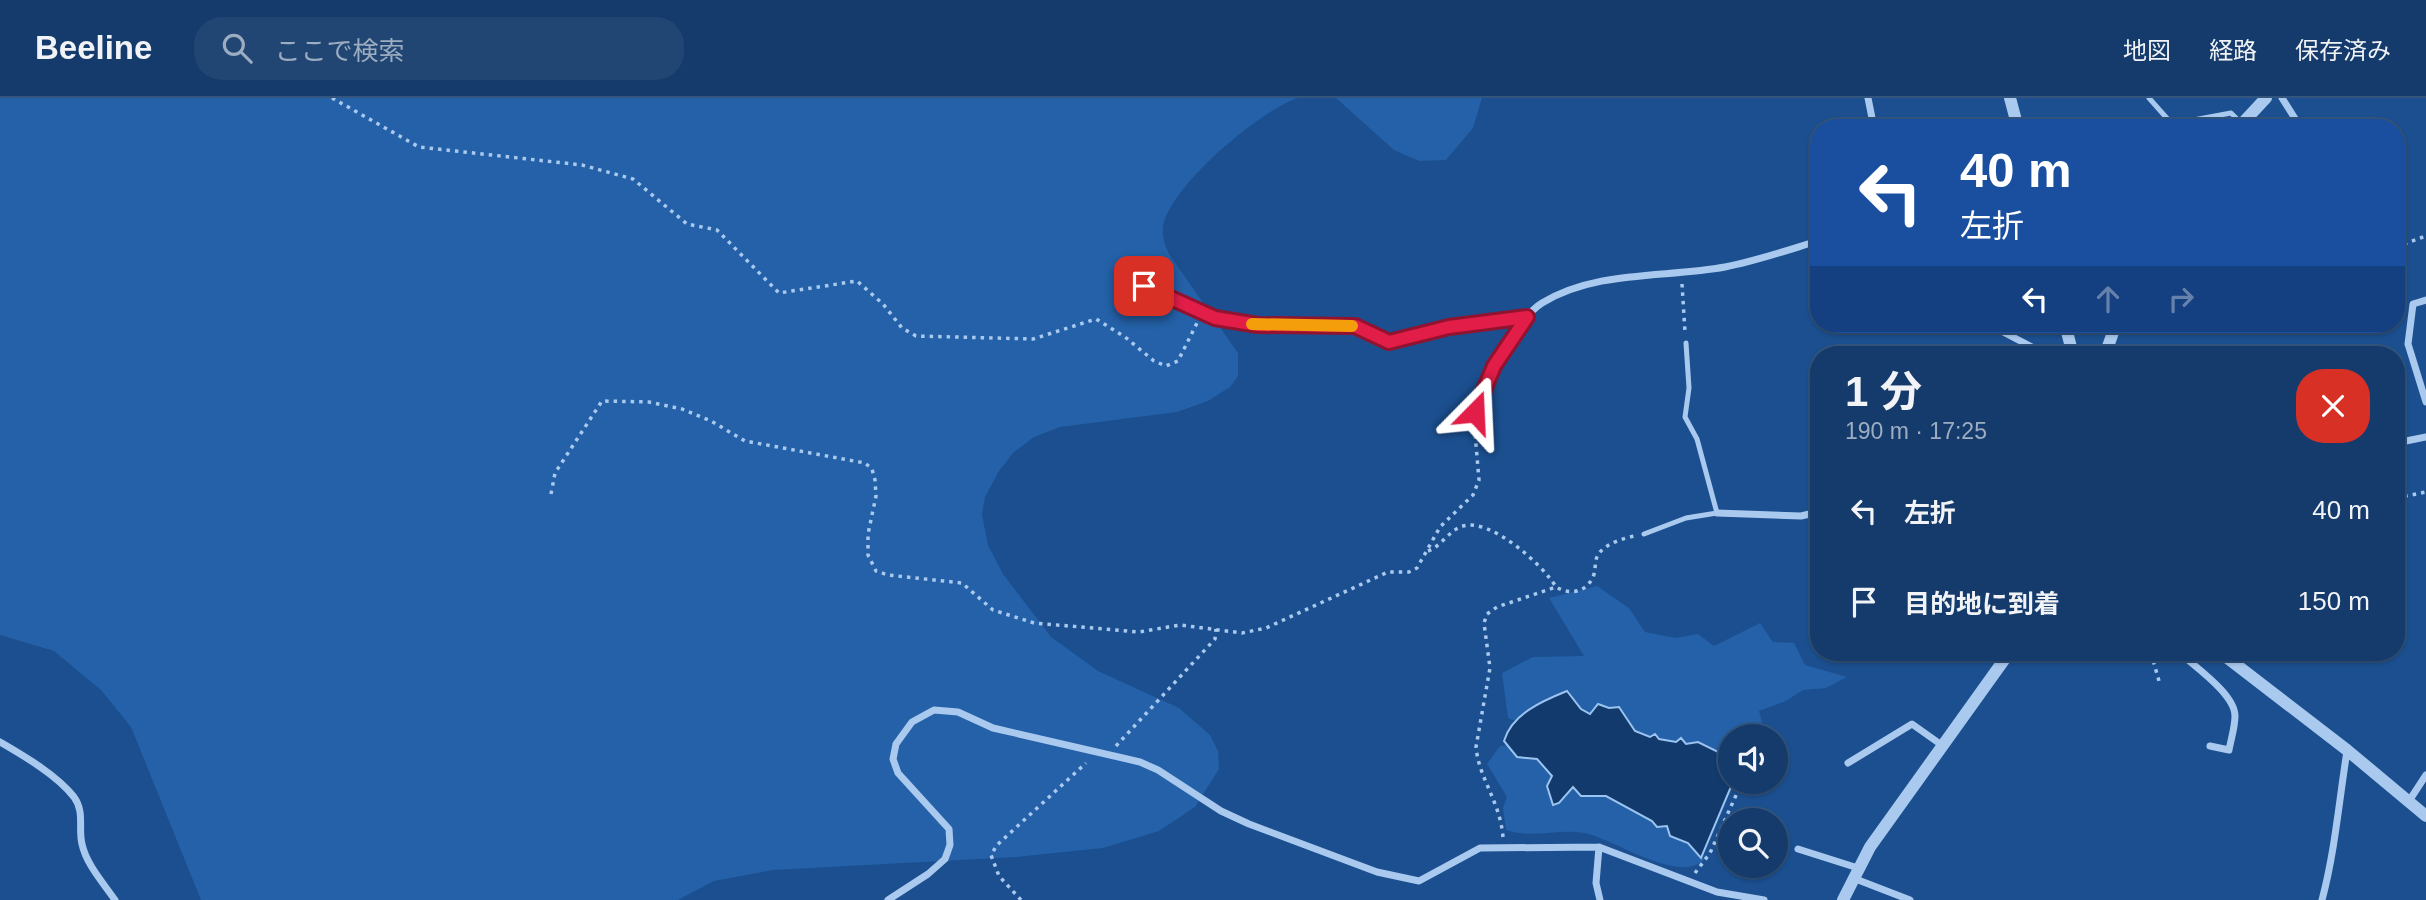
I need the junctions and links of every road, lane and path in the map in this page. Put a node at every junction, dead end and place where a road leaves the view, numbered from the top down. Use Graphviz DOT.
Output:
graph roads {
  1 [pos="332,98"];
  2 [pos="1868,98"];
  3 [pos="2010,98"];
  4 [pos="2149,98"];
  5 [pos="2266,98"];
  6 [pos="2282,98"];
  7 [pos="1872,119"];
  8 [pos="2016,119"];
  9 [pos="2168,119"];
  10 [pos="2199,119"];
  11 [pos="2235,119"];
  12 [pos="2246,119"];
  13 [pos="2295,119"];
  14 [pos="2426,236"];
  15 [pos="1810,243"];
  16 [pos="2405,244"];
  17 [pos="1681,272"];
  18 [pos="1144,286"];
  19 [pos="2426,300"];
  20 [pos="1202,312"];
  21 [pos="1527,317"];
  22 [pos="2006,333"];
  23 [pos="1686,343"];
  24 [pos="2030,346"];
  25 [pos="2426,402"];
  26 [pos="1475,412"];
  27 [pos="2426,437"];
  28 [pos="2405,441"];
  29 [pos="2426,492"];
  30 [pos="551,494"];
  31 [pos="2405,496"];
  32 [pos="1717,513"];
  33 [pos="1810,514"];
  34 [pos="1644,534"];
  35 [pos="1428,551"];
  36 [pos="1556,587"];
  37 [pos="1216,629"];
  38 [pos="2003,661"];
  39 [pos="2153,661"];
  40 [pos="2189,661"];
  41 [pos="2231,661"];
  42 [pos="2159,681"];
  43 [pos="0,741"];
  44 [pos="1943,746"];
  45 [pos="2210,747"];
  46 [pos="2347,750"];
  47 [pos="1093,751"];
  48 [pos="1110,754"];
  49 [pos="1848,763"];
  50 [pos="2426,775"];
  51 [pos="1737,794"];
  52 [pos="2409,801"];
  53 [pos="2426,816"];
  54 [pos="1504,847"];
  55 [pos="1599,847"];
  56 [pos="1798,849"];
  57 [pos="1856,873"];
  58 [pos="1689,881"];
  59 [pos="116,900"];
  60 [pos="888,900"];
  61 [pos="1021,900"];
  62 [pos="1600,900"];
  63 [pos="1765,900"];
  64 [pos="1843,900"];
  65 [pos="1910,900"];
  66 [pos="2322,900"];
  1 -- 20 [label="path"];
  2 -- 7 [label="street"];
  3 -- 8 [label="street"];
  4 -- 9 [label="lane"];
  5 -- 12 [label="street"];
  6 -- 13 [label="street"];
  10 -- 11 [label="lane"];
  14 -- 16 [label="path"];
  15 -- 17 [label="street"];
  17 -- 21 [label="street"];
  17 -- 23 [label="path"];
  18 -- 20 [label="street"];
  19 -- 25 [label="street"];
  20 -- 21 [label="street"];
  21 -- 26 [label="street"];
  22 -- 24 [label="street"];
  23 -- 32 [label="lane"];
  26 -- 35 [label="path"];
  27 -- 28 [label="street"];
  29 -- 31 [label="path"];
  30 -- 37 [label="path"];
  32 -- 33 [label="street"];
  32 -- 34 [label="lane"];
  34 -- 36 [label="path"];
  35 -- 36 [label="path"];
  35 -- 37 [label="path"];
  36 -- 54 [label="path"];
  37 -- 48 [label="path"];
  38 -- 44 [label="street"];
  39 -- 42 [label="path"];
  40 -- 45 [label="street"];
  41 -- 46 [label="street"];
  43 -- 59 [label="street"];
  44 -- 49 [label="street"];
  44 -- 57 [label="street"];
  46 -- 52 [label="street"];
  46 -- 66 [label="street"];
  47 -- 48 [label="street"];
  47 -- 60 [label="street"];
  47 -- 61 [label="path"];
  48 -- 54 [label="street"];
  50 -- 52 [label="street"];
  51 -- 58 [label="path"];
  52 -- 53 [label="street"];
  54 -- 55 [label="street"];
  55 -- 58 [label="street"];
  55 -- 62 [label="street"];
  56 -- 57 [label="street"];
  57 -- 64 [label="street"];
  57 -- 65 [label="street"];
  58 -- 63 [label="street"];
}
